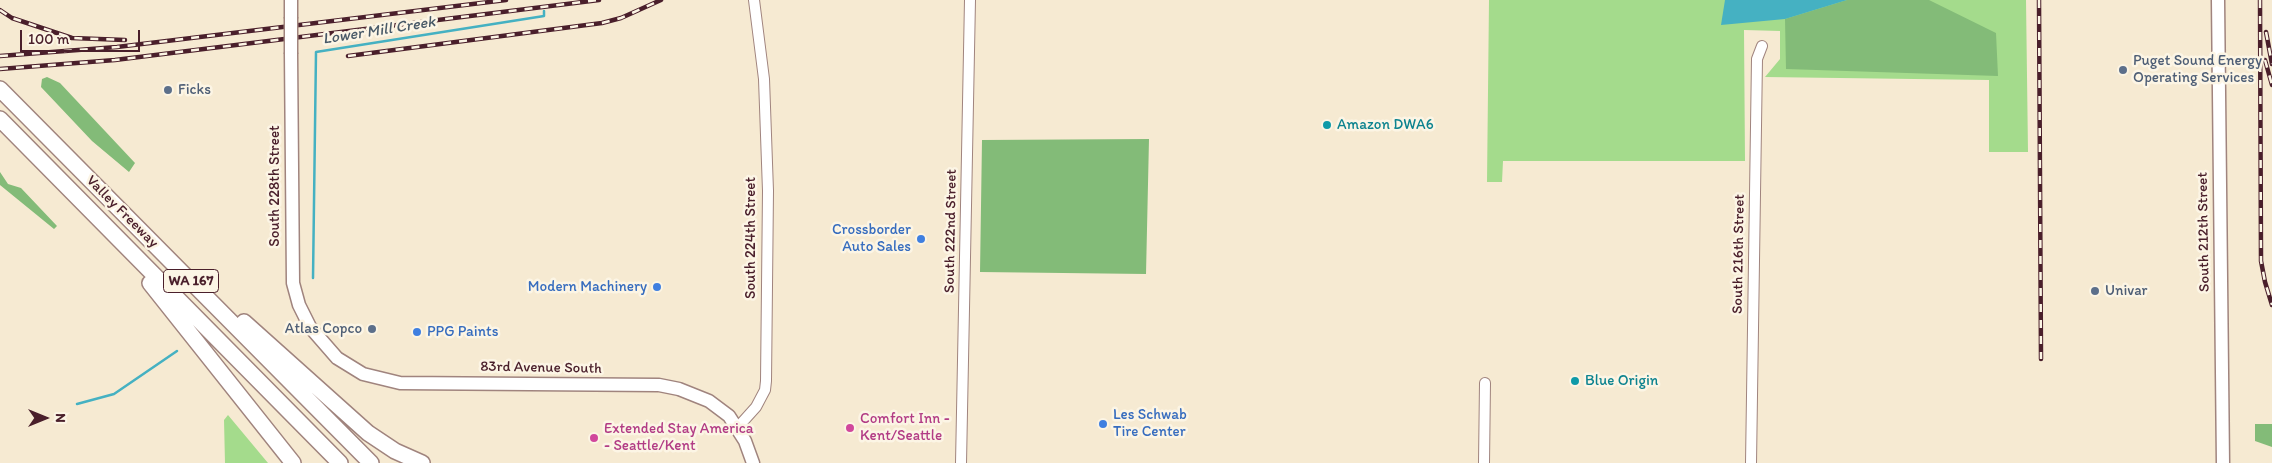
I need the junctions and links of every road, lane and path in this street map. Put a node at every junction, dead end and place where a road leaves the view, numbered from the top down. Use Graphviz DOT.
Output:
graph roads {
  1 [pos="291,0"];
  2 [pos="754,0"];
  3 [pos="970,0"];
  4 [pos="2218,0"];
  5 [pos="1762,46"];
  6 [pos="5,94"];
  7 [pos="0,119"];
  8 [pos="130,218"];
  9 [pos="104,225"];
  10 [pos="336,358"];
  11 [pos="1485,383"];
  12 [pos="738,427"];
  13 [pos="748,446"];
  14 [pos="293,463"];
  15 [pos="340,463"];
  16 [pos="371,463"];
  17 [pos="422,463"];
  18 [pos="746,463"];
  19 [pos="753,463"];
  20 [pos="961,463"];
  21 [pos="1484,463"];
  22 [pos="1751,463"];
  23 [pos="2223,463"];
  1 -- 10 [label="main road, South 228th Street, bridge"];
  2 -- 12 [label="street, South 224th Street"];
  3 -- 20 [label="street, South 222nd Street"];
  4 -- 23 [label="main road, South 212th Street"];
  5 -- 22 [label="street, South 216th Street"];
  6 -- 8 [label="highway, Valley Freeway / WA 167"];
  7 -- 9 [label="highway, Valley Freeway / WA 167"];
  8 -- 16 [label="highway, Valley Freeway / WA 167"];
  8 -- 17 [label="highway"];
  9 -- 14 [label="highway"];
  9 -- 15 [label="highway, Valley Freeway / WA 167"];
  10 -- 12 [label="main road, 83rd Avenue South"];
  11 -- 21 [label="street"];
  12 -- 13 [label="main road"];
  13 -- 18 [label="main road"];
  13 -- 19 [label="main road"];
}
